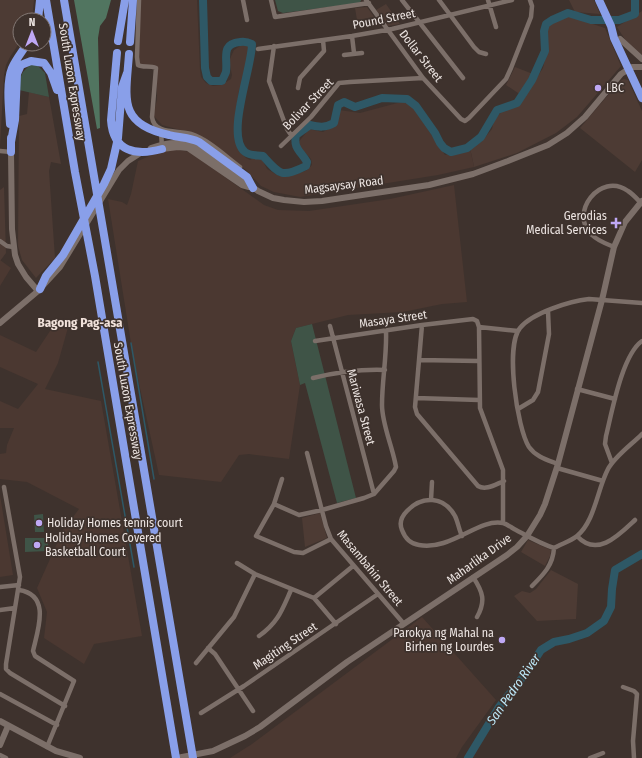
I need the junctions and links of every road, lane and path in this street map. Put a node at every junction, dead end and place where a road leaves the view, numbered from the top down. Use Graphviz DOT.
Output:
graph roads {
  1 [pos="40,0"];
  2 [pos="46,0"];
  3 [pos="64,0"];
  4 [pos="70,0"];
  5 [pos="125,0"];
  6 [pos="133,0"];
  7 [pos="139,0"];
  8 [pos="243,0"];
  9 [pos="271,0"];
  10 [pos="402,0"];
  11 [pos="439,0"];
  12 [pos="512,0"];
  13 [pos="530,0"];
  14 [pos="599,0"];
  15 [pos="368,2"];
  16 [pos="489,3"];
  17 [pos="39,12"];
  18 [pos="450,15"];
  19 [pos="247,20"];
  20 [pos="419,22"];
  21 [pos="611,26"];
  22 [pos="496,27"];
  23 [pos="387,29"];
  24 [pos="352,36"];
  25 [pos="323,40"];
  26 [pos="620,40"];
  27 [pos="118,41"];
  28 [pos="130,42"];
  29 [pos="274,46"];
  30 [pos="72,47"];
  31 [pos="258,49"];
  32 [pos="22,52"];
  33 [pos="117,53"];
  34 [pos="354,53"];
  35 [pos="362,53"];
  36 [pos="128,54"];
  37 [pos="486,54"];
  38 [pos="344,55"];
  39 [pos="642,59"];
  40 [pos="642,67"];
  41 [pos="630,68"];
  42 [pos="127,74"];
  43 [pos="424,78"];
  44 [pos="463,78"];
  45 [pos="298,88"];
  46 [pos="642,88"];
  47 [pos="642,98"];
  48 [pos="66,119"];
  49 [pos="162,129"];
  50 [pos="291,135"];
  51 [pos="11,142"];
  52 [pos="281,146"];
  53 [pos="162,149"];
  54 [pos="0,151"];
  55 [pos="11,152"];
  56 [pos="256,190"];
  57 [pos="642,202"];
  58 [pos="0,241"];
  59 [pos="13,247"];
  60 [pos="614,247"];
  61 [pos="49,277"];
  62 [pos="39,290"];
  63 [pos="602,300"];
  64 [pos="642,303"];
  65 [pos="548,311"];
  66 [pos="0,323"];
  67 [pos="422,325"];
  68 [pos="330,326"];
  69 [pos="479,326"];
  70 [pos="386,330"];
  71 [pos="518,331"];
  72 [pos="332,337"];
  73 [pos="315,341"];
  74 [pos="642,341"];
  75 [pos="419,360"];
  76 [pos="478,361"];
  77 [pos="385,370"];
  78 [pos="341,371"];
  79 [pos="313,378"];
  80 [pos="577,389"];
  81 [pos="416,398"];
  82 [pos="615,399"];
  83 [pos="479,400"];
  84 [pos="518,409"];
  85 [pos="642,434"];
  86 [pos="307,453"];
  87 [pos="612,462"];
  88 [pos="557,466"];
  89 [pos="282,479"];
  90 [pos="504,481"];
  91 [pos="603,481"];
  92 [pos="432,482"];
  93 [pos="4,487"];
  94 [pos="374,494"];
  95 [pos="431,500"];
  96 [pos="274,504"];
  97 [pos="322,510"];
  98 [pos="635,520"];
  99 [pos="503,523"];
  100 [pos="462,536"];
  101 [pos="527,536"];
  102 [pos="576,536"];
  103 [pos="331,539"];
  104 [pos="554,548"];
  105 [pos="237,563"];
  106 [pos="353,566"];
  107 [pos="255,574"];
  108 [pos="473,577"];
  109 [pos="532,586"];
  110 [pos="0,587"];
  111 [pos="19,588"];
  112 [pos="291,590"];
  113 [pos="378,594"];
  114 [pos="314,598"];
  115 [pos="15,608"];
  116 [pos="0,610"];
  117 [pos="477,617"];
  118 [pos="336,624"];
  119 [pos="404,624"];
  120 [pos="259,636"];
  121 [pos="208,648"];
  122 [pos="196,663"];
  123 [pos="623,687"];
  124 [pos="238,689"];
  125 [pos="0,694"];
  126 [pos="65,706"];
  127 [pos="253,711"];
  128 [pos="201,713"];
  129 [pos="0,721"];
  130 [pos="57,725"];
  131 [pos="8,726"];
  132 [pos="0,744"];
  133 [pos="47,747"];
  134 [pos="603,753"];
  135 [pos="0,755"];
  136 [pos="6,758"];
  137 [pos="80,758"];
  138 [pos="176,758"];
  139 [pos="193,758"];
  140 [pos="590,758"];
  141 [pos="634,758"];
  1 -- 17 [label="highway"];
  2 -- 48 [label="highway, South Luzon Expressway"];
  3 -- 30 [label="highway, South Luzon Expressway"];
  4 -- 30 [label="highway"];
  5 -- 27 [label="highway"];
  6 -- 28 [label="highway"];
  7 -- 49 [label="street"];
  8 -- 19 [label="street"];
  9 -- 15 [label="street"];
  10 -- 20 [label="street"];
  11 -- 18 [label="street"];
  12 -- 16 [label="street, Pound Street"];
  13 -- 43 [label="street, Dollar Street"];
  14 -- 21 [label="highway"];
  15 -- 23 [label="street, Dollar Street"];
  16 -- 18 [label="street, Pound Street"];
  16 -- 22 [label="street"];
  18 -- 20 [label="street, Pound Street"];
  18 -- 37 [label="street"];
  20 -- 23 [label="street, Pound Street"];
  20 -- 44 [label="street"];
  21 -- 26 [label="highway"];
  21 -- 41 [label="highway"];
  23 -- 24 [label="street, Pound Street"];
  23 -- 43 [label="street, Dollar Street"];
  24 -- 25 [label="street, Pound Street"];
  24 -- 34 [label="street"];
  25 -- 29 [label="street, Pound Street"];
  25 -- 45 [label="street"];
  26 -- 39 [label="street"];
  26 -- 41 [label="highway"];
  29 -- 31 [label="street, Pound Street"];
  29 -- 50 [label="street"];
  30 -- 139 [label="highway, South Luzon Expressway"];
  32 -- 51 [label="highway"];
  33 -- 53 [label="highway"];
  34 -- 35 [label="street"];
  34 -- 38 [label="street"];
  36 -- 42 [label="highway"];
  40 -- 41 [label="street"];
  41 -- 46 [label="highway"];
  41 -- 47 [label="highway"];
  41 -- 56 [label="street, Magsaysay Road"];
  42 -- 56 [label="highway"];
  42 -- 61 [label="highway"];
  43 -- 50 [label="street, Bolivar Street"];
  48 -- 51 [label="highway"];
  48 -- 138 [label="highway, South Luzon Expressway"];
  49 -- 53 [label="street"];
  49 -- 56 [label="street"];
  50 -- 52 [label="street, Bolivar Street"];
  51 -- 55 [label="highway"];
  53 -- 56 [label="street"];
  54 -- 55 [label="street"];
  55 -- 59 [label="street"];
  56 -- 61 [label="street, Magsaysay Road"];
  57 -- 60 [label="street, Maharlika Drive"];
  57 -- 60 [label="street"];
  58 -- 59 [label="street"];
  59 -- 62 [label="street"];
  60 -- 63 [label="street, Maharlika Drive"];
  61 -- 62 [label="highway"];
  62 -- 66 [label="street"];
  63 -- 64 [label="street"];
  63 -- 65 [label="street"];
  63 -- 80 [label="street, Maharlika Drive"];
  65 -- 71 [label="street"];
  65 -- 84 [label="street"];
  67 -- 69 [label="street, Masaya Street"];
  67 -- 70 [label="street, Masaya Street"];
  67 -- 75 [label="street"];
  68 -- 72 [label="street, Mariwasa Street"];
  69 -- 71 [label="street"];
  69 -- 76 [label="street"];
  70 -- 72 [label="street, Masaya Street"];
  70 -- 77 [label="street"];
  71 -- 84 [label="street"];
  72 -- 73 [label="street, Masaya Street"];
  72 -- 78 [label="street, Mariwasa Street"];
  74 -- 82 [label="street"];
  75 -- 76 [label="street"];
  75 -- 81 [label="street"];
  76 -- 83 [label="street"];
  77 -- 78 [label="street"];
  77 -- 94 [label="street"];
  78 -- 79 [label="street"];
  78 -- 94 [label="street, Mariwasa Street"];
  80 -- 82 [label="street"];
  80 -- 88 [label="street, Maharlika Drive"];
  81 -- 83 [label="street"];
  81 -- 90 [label="street"];
  82 -- 87 [label="street"];
  83 -- 90 [label="street"];
  84 -- 88 [label="street"];
  85 -- 87 [label="street"];
  86 -- 97 [label="street, Masambahin Street"];
  87 -- 91 [label="street"];
  88 -- 91 [label="street"];
  88 -- 101 [label="street, Maharlika Drive"];
  89 -- 96 [label="street"];
  90 -- 99 [label="street"];
  91 -- 102 [label="street"];
  92 -- 95 [label="street"];
  93 -- 111 [label="street"];
  94 -- 97 [label="street"];
  95 -- 100 [label="street"];
  95 -- 100 [label="street"];
  96 -- 97 [label="street"];
  96 -- 103 [label="street"];
  97 -- 103 [label="street, Masambahin Street"];
  98 -- 102 [label="street"];
  99 -- 100 [label="street"];
  99 -- 101 [label="street"];
  101 -- 104 [label="street"];
  101 -- 108 [label="street, Maharlika Drive"];
  102 -- 104 [label="street"];
  103 -- 106 [label="street, Masambahin Street"];
  104 -- 109 [label="street"];
  105 -- 107 [label="street"];
  106 -- 113 [label="street, Masambahin Street"];
  106 -- 114 [label="street"];
  107 -- 112 [label="street"];
  107 -- 121 [label="street"];
  108 -- 117 [label="street"];
  108 -- 119 [label="street, Maharlika Drive"];
  110 -- 111 [label="street"];
  111 -- 115 [label="street"];
  111 -- 126 [label="street"];
  112 -- 114 [label="street"];
  112 -- 120 [label="street"];
  113 -- 118 [label="street, Magiting Street"];
  113 -- 119 [label="street, Masambahin Street"];
  114 -- 118 [label="street"];
  115 -- 116 [label="street"];
  115 -- 126 [label="street"];
  118 -- 124 [label="street, Magiting Street"];
  119 -- 138 [label="street, Maharlika Drive"];
  121 -- 122 [label="street"];
  121 -- 124 [label="street"];
  123 -- 141 [label="street"];
  124 -- 127 [label="street"];
  124 -- 128 [label="street, Magiting Street"];
  125 -- 130 [label="street"];
  126 -- 130 [label="street"];
  129 -- 131 [label="street"];
  130 -- 133 [label="street"];
  131 -- 132 [label="street"];
  131 -- 133 [label="street"];
  133 -- 137 [label="street"];
  134 -- 140 [label="street"];
  135 -- 136 [label="street"];
}
